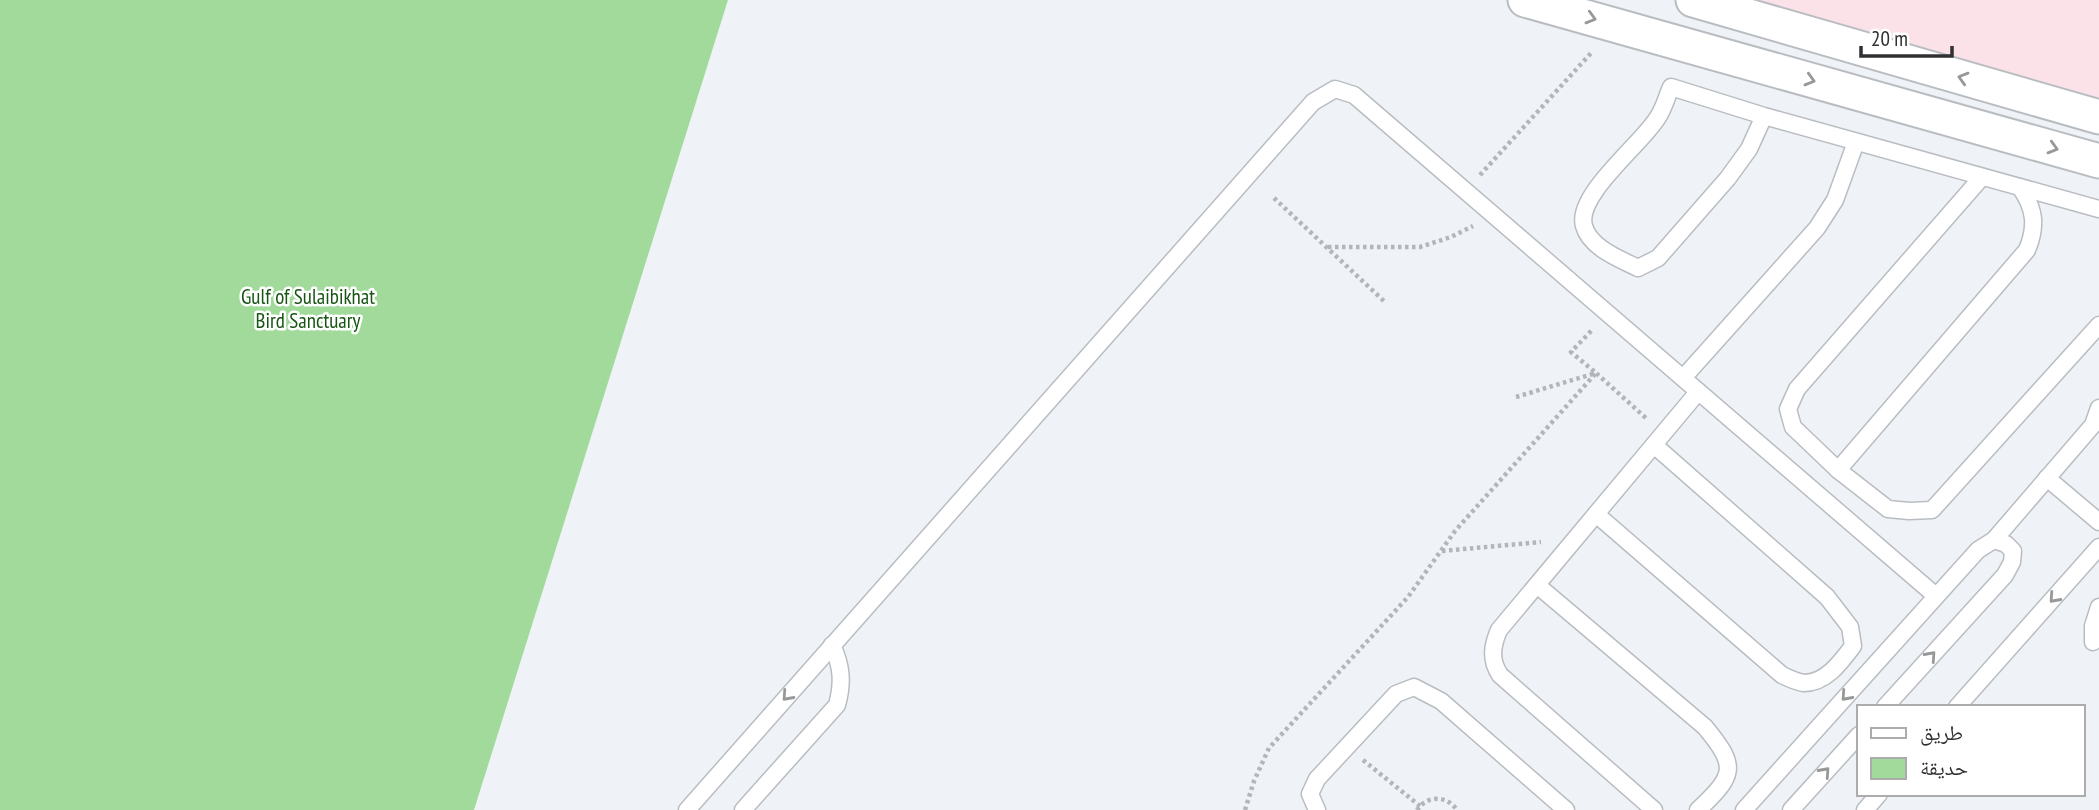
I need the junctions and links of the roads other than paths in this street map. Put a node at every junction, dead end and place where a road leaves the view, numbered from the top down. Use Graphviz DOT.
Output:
graph roads {
  1 [pos="1525,0"];
  2 [pos="1693,0"];
  3 [pos="2007,91"];
  4 [pos="1764,116"];
  5 [pos="2099,117"];
  6 [pos="1996,132"];
  7 [pos="1856,142"];
  8 [pos="2099,161"];
  9 [pos="1982,177"];
  10 [pos="2020,187"];
  11 [pos="2099,209"];
  12 [pos="2099,325"];
  13 [pos="1683,379"];
  14 [pos="1698,392"];
  15 [pos="2099,408"];
  16 [pos="2096,432"];
  17 [pos="1659,439"];
  18 [pos="1838,470"];
  19 [pos="2047,478"];
  20 [pos="1596,514"];
  21 [pos="2099,522"];
  22 [pos="1994,540"];
  23 [pos="2099,547"];
  24 [pos="1538,584"];
  25 [pos="1936,596"];
  26 [pos="2099,607"];
  27 [pos="2093,642"];
  28 [pos="832,645"];
  29 [pos="1887,705"];
  30 [pos="1959,705"];
  31 [pos="1857,737"];
  32 [pos="1878,796"];
  33 [pos="687,810"];
  34 [pos="743,810"];
  35 [pos="1317,810"];
  36 [pos="1566,810"];
  37 [pos="1654,810"];
  38 [pos="1698,810"];
  39 [pos="1744,810"];
  40 [pos="1791,810"];
  41 [pos="1866,810"];
  1 -- 6 [label="street, one-way"];
  3 -- 2 [label="street, one-way"];
  3 -- 5 [label="street"];
  3 -- 6 [label="street"];
  4 -- 4 [label="lane"];
  4 -- 7 [label="lane"];
  6 -- 8 [label="street, one-way"];
  7 -- 9 [label="lane"];
  7 -- 13 [label="lane"];
  9 -- 10 [label="lane"];
  9 -- 18 [label="lane"];
  10 -- 11 [label="lane"];
  10 -- 18 [label="lane"];
  12 -- 18 [label="lane"];
  13 -- 14 [label="lane"];
  13 -- 28 [label="lane"];
  14 -- 17 [label="lane"];
  14 -- 25 [label="lane"];
  15 -- 16 [label="lane"];
  16 -- 19 [label="lane"];
  17 -- 20 [label="lane"];
  17 -- 20 [label="lane"];
  19 -- 21 [label="lane"];
  19 -- 22 [label="lane"];
  20 -- 24 [label="lane"];
  22 -- 25 [label="lane"];
  29 -- 22 [label="lane, one-way"];
  23 -- 30 [label="lane, one-way"];
  24 -- 37 [label="lane"];
  24 -- 38 [label="lane"];
  25 -- 39 [label="lane, one-way"];
  26 -- 27 [label="lane"];
  28 -- 33 [label="lane, one-way"];
  28 -- 34 [label="lane"];
  40 -- 31 [label="lane, one-way"];
  32 -- 41 [label="lane"];
  35 -- 36 [label="lane"];
}
